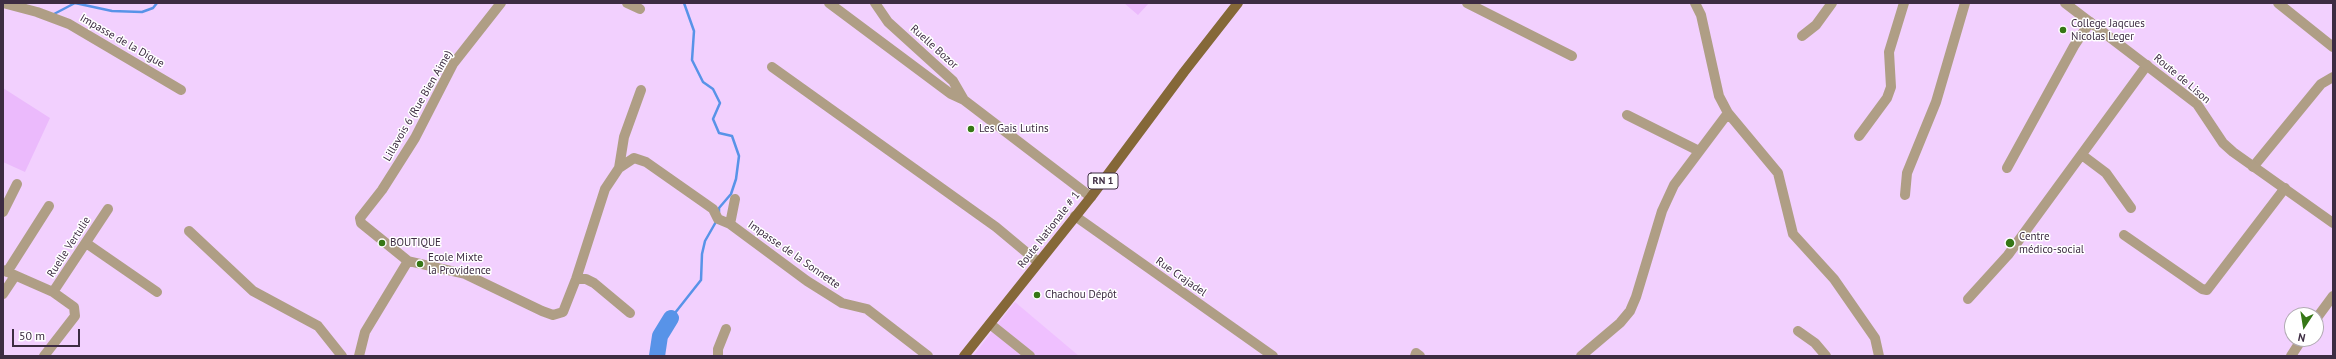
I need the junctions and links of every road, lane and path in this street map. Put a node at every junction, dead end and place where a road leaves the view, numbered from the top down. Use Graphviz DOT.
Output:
graph roads {
  1 [pos="3,3"];
  2 [pos="501,3"];
  3 [pos="627,3"];
  4 [pos="829,3"];
  5 [pos="876,3"];
  6 [pos="1238,3"];
  7 [pos="1467,3"];
  8 [pos="1695,3"];
  9 [pos="1832,3"];
  10 [pos="1904,3"];
  11 [pos="1965,3"];
  12 [pos="2065,3"];
  13 [pos="2278,3"];
  14 [pos="640,9"];
  15 [pos="2090,22"];
  16 [pos="1802,36"];
  17 [pos="2333,47"];
  18 [pos="1572,56"];
  19 [pos="2147,65"];
  20 [pos="772,67"];
  21 [pos="2333,76"];
  22 [pos="181,90"];
  23 [pos="641,90"];
  24 [pos="964,100"];
  25 [pos="1728,113"];
  26 [pos="1627,115"];
  27 [pos="1859,136"];
  28 [pos="623,146"];
  29 [pos="1699,151"];
  30 [pos="2082,155"];
  31 [pos="634,158"];
  32 [pos="2253,167"];
  33 [pos="619,168"];
  34 [pos="2007,168"];
  35 [pos="17,184"];
  36 [pos="2285,188"];
  37 [pos="1905,195"];
  38 [pos="1091,197"];
  39 [pos="735,199"];
  40 [pos="49,206"];
  41 [pos="2131,208"];
  42 [pos="108,209"];
  43 [pos="3,212"];
  44 [pos="1075,216"];
  45 [pos="2333,223"];
  46 [pos="730,224"];
  47 [pos="189,231"];
  48 [pos="2124,235"];
  49 [pos="86,243"];
  50 [pos="408,261"];
  51 [pos="1038,262"];
  52 [pos="8,272"];
  53 [pos="576,279"];
  54 [pos="53,292"];
  55 [pos="157,292"];
  56 [pos="3,294"];
  57 [pos="2333,296"];
  58 [pos="1968,299"];
  59 [pos="2324,308"];
  60 [pos="630,313"];
  61 [pos="990,324"];
  62 [pos="726,329"];
  63 [pos="1798,331"];
  64 [pos="2297,347"];
  65 [pos="44,356"];
  66 [pos="342,356"];
  67 [pos="359,356"];
  68 [pos="718,356"];
  69 [pos="928,356"];
  70 [pos="964,356"];
  71 [pos="1030,356"];
  72 [pos="1273,356"];
  73 [pos="1415,356"];
  74 [pos="1420,356"];
  75 [pos="1581,356"];
  76 [pos="1826,356"];
  77 [pos="1879,356"];
  78 [pos="2291,356"];
  1 -- 22 [label="street, Impasse de la Digue"];
  2 -- 50 [label="street, Lillavois 6 (Rue Bien Aime)"];
  3 -- 14 [label="street"];
  4 -- 24 [label="street"];
  5 -- 24 [label="street, Ruelle Bozor"];
  6 -- 38 [label="main road, Route Nationale # 1 / RN 1"];
  7 -- 18 [label="street"];
  8 -- 25 [label="street"];
  9 -- 16 [label="street"];
  10 -- 27 [label="street"];
  11 -- 37 [label="street"];
  12 -- 15 [label="street, Route de Lison"];
  13 -- 17 [label="street"];
  15 -- 19 [label="street, Route de Lison"];
  15 -- 34 [label="street"];
  19 -- 30 [label="street"];
  19 -- 32 [label="street, Route de Lison"];
  20 -- 51 [label="street"];
  21 -- 32 [label="street"];
  23 -- 28 [label="street"];
  24 -- 38 [label="street, Ruelle Bozor"];
  25 -- 29 [label="street"];
  25 -- 77 [label="street"];
  26 -- 29 [label="street"];
  28 -- 31 [label="street"];
  28 -- 33 [label="street"];
  29 -- 75 [label="street"];
  30 -- 41 [label="street"];
  30 -- 58 [label="street"];
  31 -- 33 [label="street"];
  31 -- 46 [label="street, Impasse de la Sonnette"];
  32 -- 36 [label="street, Route de Lison"];
  33 -- 53 [label="street"];
  35 -- 43 [label="street"];
  36 -- 45 [label="street, Route de Lison"];
  36 -- 48 [label="street"];
  38 -- 44 [label="main road, Route Nationale # 1 / RN 1"];
  39 -- 46 [label="street"];
  40 -- 52 [label="street"];
  42 -- 49 [label="street, Ruelle Vertulie"];
  44 -- 51 [label="main road, Route Nationale # 1 / RN 1"];
  44 -- 72 [label="street, Rue Crajadel"];
  46 -- 69 [label="street, Impasse de la Sonnette"];
  47 -- 66 [label="street"];
  49 -- 54 [label="street, Ruelle Vertulie"];
  49 -- 55 [label="street"];
  50 -- 53 [label="street"];
  50 -- 67 [label="street"];
  51 -- 61 [label="main road, Route Nationale # 1 / RN 1"];
  52 -- 54 [label="street, Ruelle Vertulie"];
  52 -- 56 [label="street"];
  53 -- 60 [label="street"];
  54 -- 65 [label="street"];
  57 -- 59 [label="street"];
  61 -- 70 [label="main road, Route Nationale # 1 / RN 1"];
  61 -- 71 [label="street"];
  62 -- 68 [label="street"];
  63 -- 76 [label="street"];
  64 -- 78 [label="street"];
  73 -- 74 [label="street"];
}
